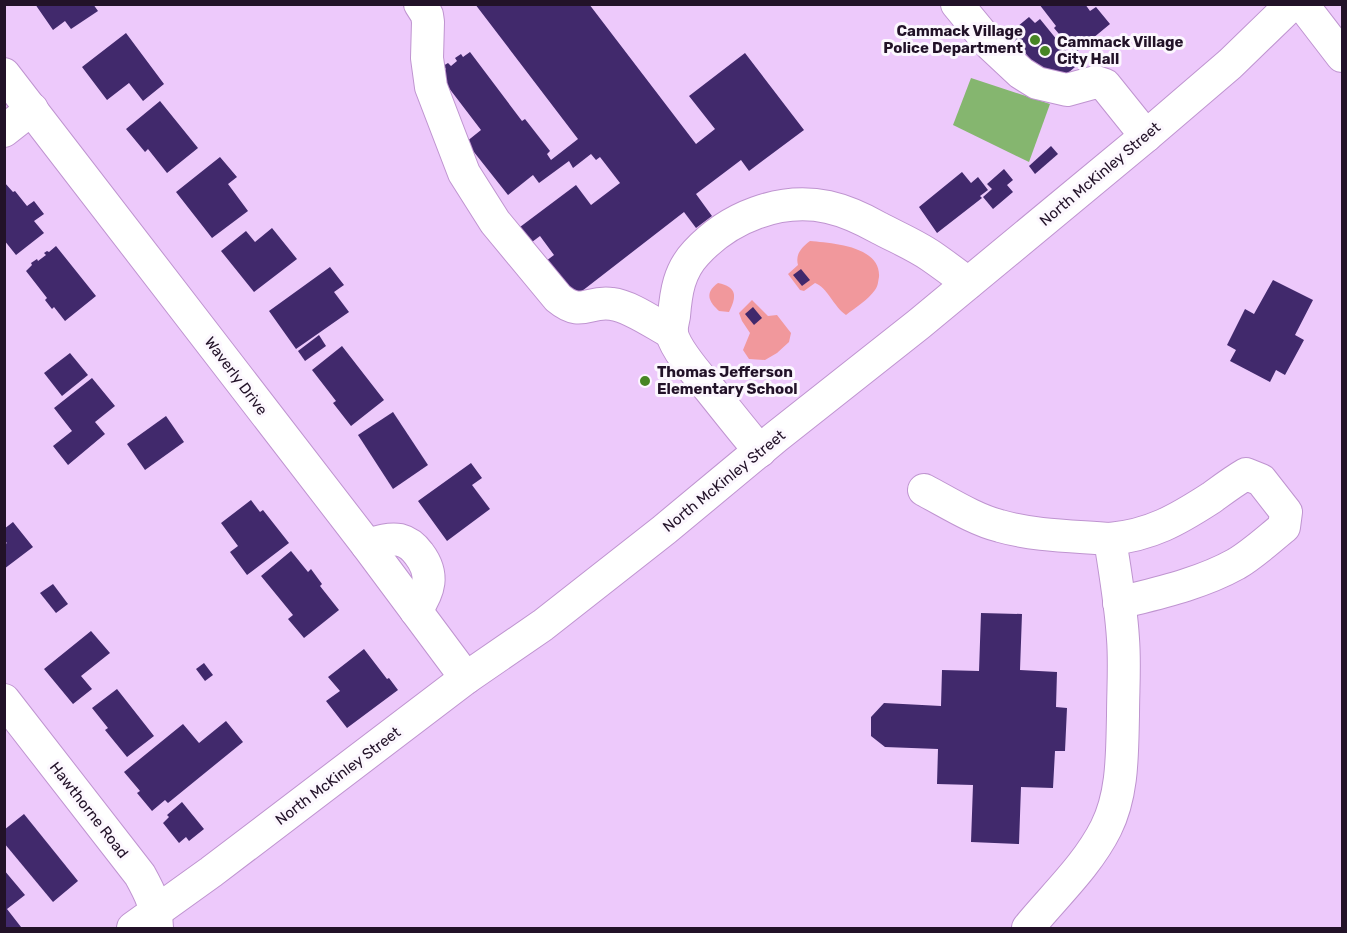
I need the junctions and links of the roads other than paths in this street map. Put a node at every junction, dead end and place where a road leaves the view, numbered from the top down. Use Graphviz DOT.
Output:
graph roads {
  1 [pos="420,4"];
  2 [pos="957,4"];
  3 [pos="1292,4"];
  4 [pos="1302,4"];
  5 [pos="1342,56"];
  6 [pos="4,74"];
  7 [pos="32,109"];
  8 [pos="4,131"];
  9 [pos="1146,136"];
  10 [pos="968,283"];
  11 [pos="672,333"];
  12 [pos="760,451"];
  13 [pos="924,490"];
  14 [pos="1110,539"];
  15 [pos="1119,603"];
  16 [pos="466,678"];
  17 [pos="4,700"];
  18 [pos="149,923"];
  19 [pos="1028,928"];
  1 -- 11 [label="street"];
  2 -- 9 [label="street"];
  3 -- 9 [label="street, North McKinley Street"];
  4 -- 5 [label="street"];
  6 -- 7 [label="street, Waverly Drive"];
  7 -- 8 [label="street"];
  7 -- 16 [label="street, Waverly Drive"];
  9 -- 10 [label="street, North McKinley Street"];
  10 -- 11 [label="street"];
  10 -- 12 [label="street, North McKinley Street"];
  11 -- 12 [label="street"];
  12 -- 16 [label="street, North McKinley Street"];
  13 -- 14 [label="street"];
  14 -- 15 [label="street"];
  14 -- 15 [label="street"];
  15 -- 19 [label="street"];
  16 -- 18 [label="street, North McKinley Street"];
  17 -- 18 [label="street, Hawthorne Road"];
}
